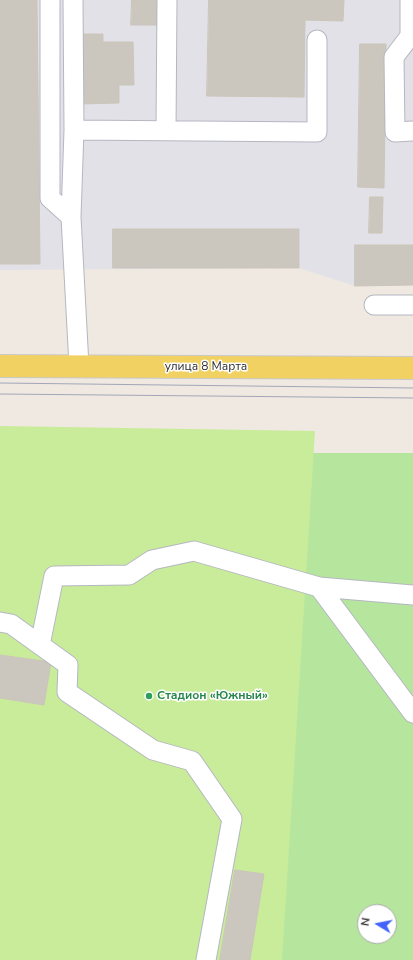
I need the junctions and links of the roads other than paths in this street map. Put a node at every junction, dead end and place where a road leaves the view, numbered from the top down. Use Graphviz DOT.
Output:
graph roads {
  1 [pos="50,0"];
  2 [pos="73,0"];
  3 [pos="167,0"];
  4 [pos="410,0"];
  5 [pos="317,40"];
  6 [pos="74,130"];
  7 [pos="166,130"];
  8 [pos="413,131"];
  9 [pos="71,217"];
  10 [pos="374,305"];
  11 [pos="413,305"];
  12 [pos="0,366"];
  13 [pos="79,366"];
  14 [pos="413,368"];
  15 [pos="319,587"];
  16 [pos="413,595"];
  17 [pos="0,622"];
  18 [pos="40,645"];
  19 [pos="413,713"];
  20 [pos="206,960"];
  1 -- 9 [label="lane"];
  2 -- 6 [label="lane"];
  3 -- 7 [label="lane"];
  4 -- 8 [label="lane"];
  5 -- 7 [label="lane"];
  6 -- 7 [label="lane"];
  6 -- 9 [label="lane"];
  9 -- 13 [label="lane"];
  10 -- 11 [label="lane"];
  12 -- 13 [label="main road, улица 8 Марта"];
  13 -- 14 [label="main road, улица 8 Марта"];
  15 -- 16 [label="lane"];
  15 -- 18 [label="lane"];
  15 -- 19 [label="lane"];
  17 -- 18 [label="lane"];
  18 -- 20 [label="lane"];
}
